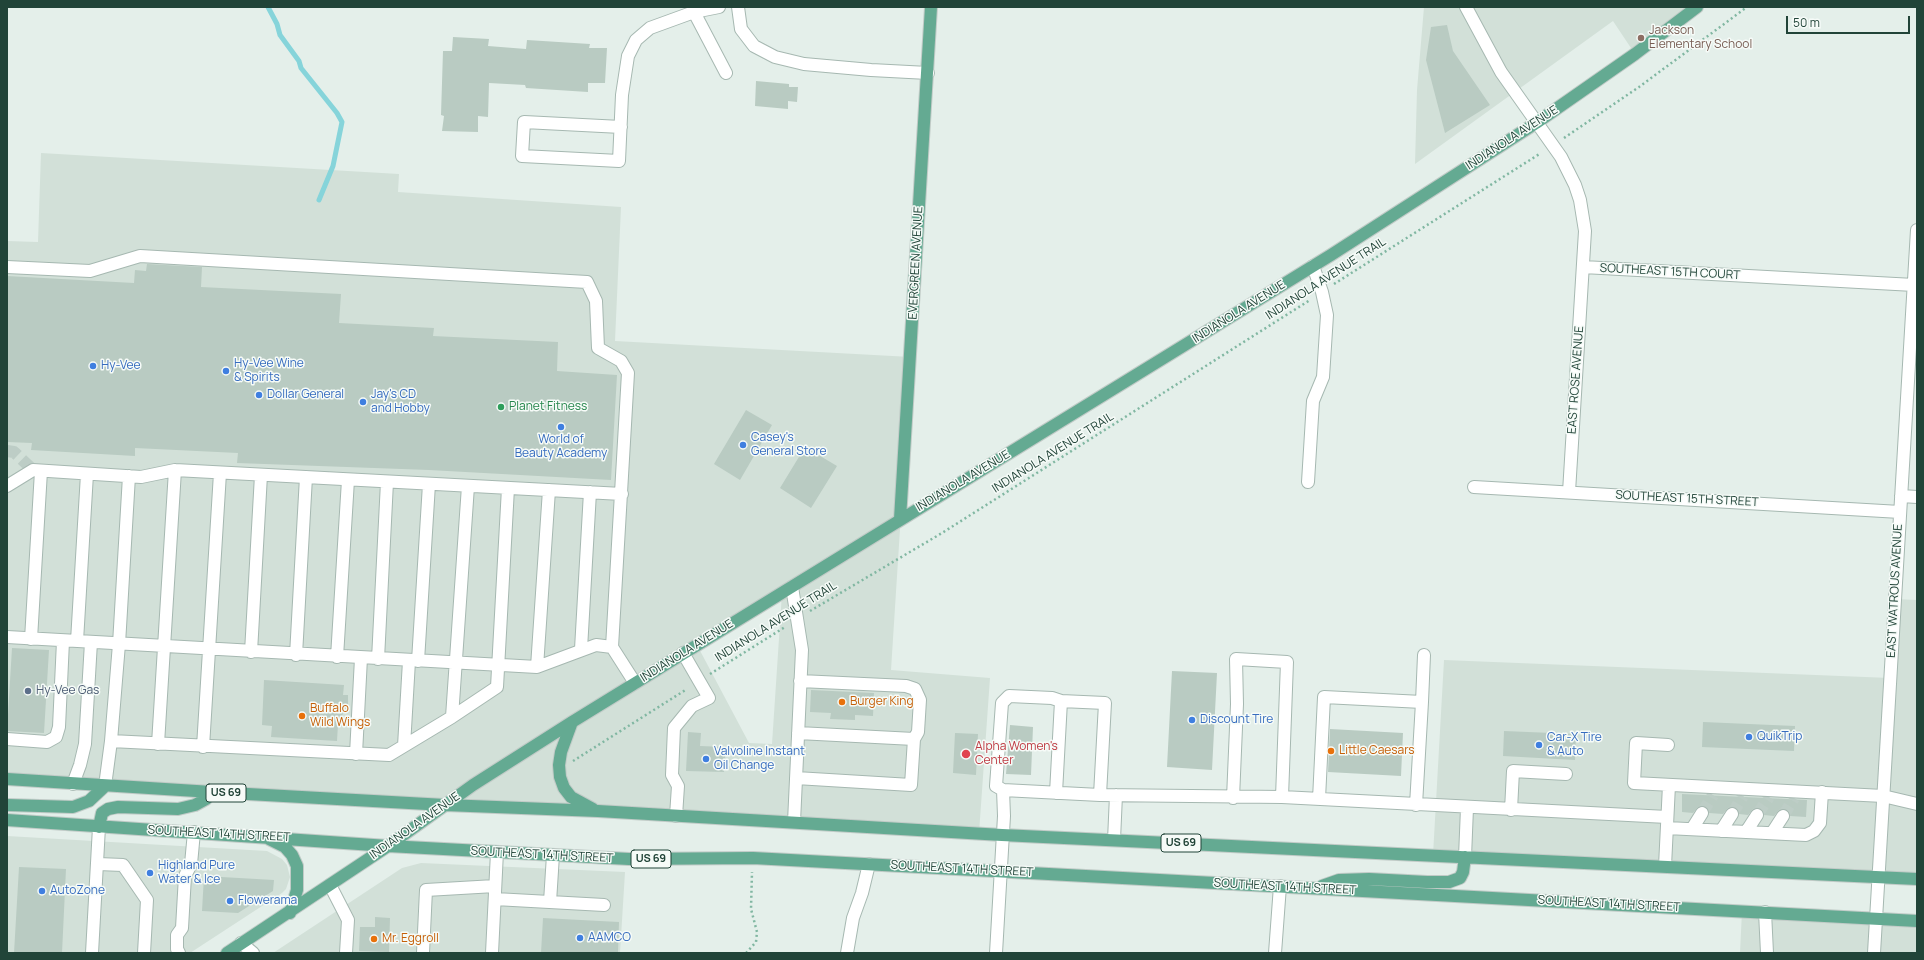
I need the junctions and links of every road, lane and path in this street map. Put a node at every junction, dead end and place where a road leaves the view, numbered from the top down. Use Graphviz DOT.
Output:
graph roads {
  1 [pos="719,7"];
  2 [pos="738,7"];
  3 [pos="931,7"];
  4 [pos="1466,7"];
  5 [pos="1697,7"];
  6 [pos="1747,7"];
  7 [pos="694,12"];
  8 [pos="726,73"];
  9 [pos="928,73"];
  10 [pos="1536,123"];
  11 [pos="621,127"];
  12 [pos="1565,137"];
  13 [pos="1540,153"];
  14 [pos="1917,230"];
  15 [pos="1916,263"];
  16 [pos="1313,266"];
  17 [pos="7,267"];
  18 [pos="1583,267"];
  19 [pos="1914,285"];
  20 [pos="1322,292"];
  21 [pos="175,470"];
  22 [pos="41,471"];
  23 [pos="220,473"];
  24 [pos="87,474"];
  25 [pos="260,475"];
  26 [pos="129,476"];
  27 [pos="306,478"];
  28 [pos="348,480"];
  29 [pos="386,482"];
  30 [pos="1308,482"];
  31 [pos="429,484"];
  32 [pos="7,486"];
  33 [pos="468,486"];
  34 [pos="1474,487"];
  35 [pos="508,488"];
  36 [pos="549,490"];
  37 [pos="590,492"];
  38 [pos="1569,492"];
  39 [pos="622,494"];
  40 [pos="1901,496"];
  41 [pos="1917,497"];
  42 [pos="1900,512"];
  43 [pos="900,519"];
  44 [pos="792,587"];
  45 [pos="798,618"];
  46 [pos="7,637"];
  47 [pos="31,639"];
  48 [pos="63,641"];
  49 [pos="77,642"];
  50 [pos="91,642"];
  51 [pos="119,644"];
  52 [pos="164,647"];
  53 [pos="612,647"];
  54 [pos="581,649"];
  55 [pos="208,650"];
  56 [pos="251,652"];
  57 [pos="683,653"];
  58 [pos="296,655"];
  59 [pos="1424,655"];
  60 [pos="337,657"];
  61 [pos="361,658"];
  62 [pos="378,659"];
  63 [pos="413,661"];
  64 [pos="455,663"];
  65 [pos="499,665"];
  66 [pos="537,667"];
  67 [pos="700,681"];
  68 [pos="800,681"];
  69 [pos="634,683"];
  70 [pos="1061,701"];
  71 [pos="1422,702"];
  72 [pos="452,717"];
  73 [pos="572,722"];
  74 [pos="798,733"];
  75 [pos="7,739"];
  76 [pos="914,739"];
  77 [pos="111,742"];
  78 [pos="158,744"];
  79 [pos="1668,744"];
  80 [pos="203,746"];
  81 [pos="404,746"];
  82 [pos="356,754"];
  83 [pos="571,762"];
  84 [pos="1566,774"];
  85 [pos="796,778"];
  86 [pos="7,779"];
  87 [pos="73,784"];
  88 [pos="1669,785"];
  89 [pos="105,786"];
  90 [pos="1003,790"];
  91 [pos="212,792"];
  92 [pos="1822,792"];
  93 [pos="1056,793"];
  94 [pos="1100,795"];
  95 [pos="1116,795"];
  96 [pos="1883,796"];
  97 [pos="1232,798"];
  98 [pos="1282,798"];
  99 [pos="1318,799"];
  100 [pos="1917,804"];
  101 [pos="7,805"];
  102 [pos="445,805"];
  103 [pos="1416,805"];
  104 [pos="1467,808"];
  105 [pos="1511,810"];
  106 [pos="598,811"];
  107 [pos="1702,813"];
  108 [pos="1732,814"];
  109 [pos="1757,815"];
  110 [pos="676,816"];
  111 [pos="1783,816"];
  112 [pos="7,820"];
  113 [pos="794,822"];
  114 [pos="1667,823"];
  115 [pos="99,827"];
  116 [pos="1692,829"];
  117 [pos="1721,831"];
  118 [pos="194,832"];
  119 [pos="1746,832"];
  120 [pos="1772,833"];
  121 [pos="1002,835"];
  122 [pos="262,836"];
  123 [pos="1114,840"];
  124 [pos="388,846"];
  125 [pos="497,852"];
  126 [pos="553,855"];
  127 [pos="1464,857"];
  128 [pos="753,858"];
  129 [pos="98,864"];
  130 [pos="869,864"];
  131 [pos="1665,866"];
  132 [pos="1000,872"];
  133 [pos="1878,877"];
  134 [pos="1917,879"];
  135 [pos="330,885"];
  136 [pos="495,886"];
  137 [pos="1280,886"];
  138 [pos="1315,888"];
  139 [pos="495,899"];
  140 [pos="550,902"];
  141 [pos="604,905"];
  142 [pos="1765,912"];
  143 [pos="290,913"];
  144 [pos="1876,918"];
  145 [pos="1917,921"];
  146 [pos="241,943"];
  147 [pos="92,953"];
  148 [pos="144,953"];
  149 [pos="179,953"];
  150 [pos="227,953"];
  151 [pos="253,953"];
  152 [pos="346,953"];
  153 [pos="422,953"];
  154 [pos="492,953"];
  155 [pos="746,953"];
  156 [pos="847,953"];
  157 [pos="996,953"];
  158 [pos="1275,953"];
  159 [pos="1767,953"];
  160 [pos="1874,953"];
  1 -- 7 [label="street"];
  2 -- 9 [label="street"];
  3 -- 9 [label="main road, EVERGREEN AVENUE"];
  4 -- 10 [label="street, SOUTHEAST 15TH COURT"];
  5 -- 10 [label="main road, INDIANOLA AVENUE"];
  6 -- 12 [label="path"];
  7 -- 8 [label="street"];
  7 -- 11 [label="street"];
  9 -- 43 [label="main road, EVERGREEN AVENUE"];
  10 -- 16 [label="main road, INDIANOLA AVENUE"];
  10 -- 18 [label="street, SOUTHEAST 15TH COURT"];
  11 -- 11 [label="street"];
  13 -- 20 [label="path, INDIANOLA AVENUE TRAIL"];
  14 -- 15 [label="street, EAST WATROUS AVENUE"];
  15 -- 19 [label="street, EAST WATROUS AVENUE"];
  16 -- 20 [label="street"];
  16 -- 43 [label="main road, INDIANOLA AVENUE"];
  17 -- 39 [label="street"];
  18 -- 19 [label="street, SOUTHEAST 15TH COURT"];
  18 -- 38 [label="street, EAST ROSE AVENUE"];
  19 -- 40 [label="street, EAST WATROUS AVENUE"];
  20 -- 30 [label="street"];
  20 -- 45 [label="path, INDIANOLA AVENUE TRAIL"];
  21 -- 23 [label="street"];
  21 -- 26 [label="street"];
  21 -- 52 [label="street"];
  22 -- 24 [label="street"];
  22 -- 32 [label="street"];
  22 -- 47 [label="street"];
  23 -- 25 [label="street"];
  23 -- 55 [label="street"];
  24 -- 26 [label="street"];
  24 -- 49 [label="street"];
  25 -- 27 [label="street"];
  25 -- 56 [label="street"];
  26 -- 51 [label="street"];
  27 -- 28 [label="street"];
  27 -- 58 [label="street"];
  28 -- 29 [label="street"];
  28 -- 60 [label="street"];
  29 -- 31 [label="street"];
  29 -- 62 [label="street"];
  31 -- 33 [label="street"];
  31 -- 63 [label="street"];
  33 -- 35 [label="street"];
  33 -- 64 [label="street"];
  34 -- 38 [label="street, SOUTHEAST 15TH STREET"];
  35 -- 36 [label="street"];
  35 -- 65 [label="street"];
  36 -- 37 [label="street"];
  36 -- 66 [label="street"];
  37 -- 39 [label="street"];
  37 -- 54 [label="street"];
  38 -- 42 [label="street, SOUTHEAST 15TH STREET"];
  39 -- 53 [label="street"];
  40 -- 41 [label="street"];
  40 -- 42 [label="street, EAST WATROUS AVENUE"];
  42 -- 96 [label="street, EAST WATROUS AVENUE"];
  43 -- 44 [label="main road, INDIANOLA AVENUE"];
  44 -- 45 [label="street"];
  44 -- 57 [label="main road, INDIANOLA AVENUE"];
  45 -- 67 [label="path, INDIANOLA AVENUE TRAIL"];
  45 -- 68 [label="street"];
  46 -- 47 [label="street"];
  47 -- 48 [label="street"];
  48 -- 49 [label="street"];
  48 -- 75 [label="street"];
  49 -- 50 [label="street"];
  50 -- 51 [label="street"];
  50 -- 87 [label="street"];
  51 -- 52 [label="street"];
  51 -- 77 [label="street"];
  52 -- 55 [label="street"];
  52 -- 78 [label="street"];
  53 -- 54 [label="street"];
  53 -- 69 [label="street"];
  54 -- 66 [label="street"];
  55 -- 56 [label="street"];
  55 -- 80 [label="street"];
  56 -- 58 [label="street"];
  57 -- 67 [label="street"];
  57 -- 69 [label="main road, INDIANOLA AVENUE"];
  58 -- 60 [label="street"];
  59 -- 71 [label="street"];
  60 -- 61 [label="street"];
  61 -- 62 [label="street"];
  61 -- 82 [label="street"];
  62 -- 63 [label="street"];
  63 -- 64 [label="street"];
  63 -- 81 [label="street"];
  64 -- 65 [label="street"];
  64 -- 72 [label="street"];
  65 -- 66 [label="street"];
  65 -- 72 [label="street"];
  67 -- 83 [label="path, INDIANOLA AVENUE TRAIL"];
  67 -- 110 [label="street"];
  68 -- 74 [label="street"];
  68 -- 76 [label="street"];
  69 -- 73 [label="main road, INDIANOLA AVENUE"];
  70 -- 90 [label="street"];
  70 -- 93 [label="street"];
  70 -- 94 [label="street"];
  71 -- 99 [label="street"];
  71 -- 103 [label="street"];
  72 -- 81 [label="street"];
  73 -- 102 [label="main road, INDIANOLA AVENUE"];
  73 -- 106 [label="main road"];
  74 -- 76 [label="street"];
  74 -- 85 [label="street"];
  76 -- 85 [label="street"];
  77 -- 78 [label="street"];
  77 -- 89 [label="street"];
  78 -- 80 [label="street"];
  79 -- 88 [label="street"];
  80 -- 82 [label="street"];
  81 -- 82 [label="street"];
  84 -- 105 [label="street"];
  85 -- 113 [label="street"];
  86 -- 87 [label="main road, US 69"];
  87 -- 89 [label="main road, US 69"];
  88 -- 92 [label="street"];
  88 -- 114 [label="street"];
  89 -- 91 [label="main road, US 69"];
  89 -- 101 [label="main road"];
  90 -- 93 [label="street"];
  90 -- 121 [label="street"];
  91 -- 102 [label="main road, US 69"];
  91 -- 115 [label="main road"];
  92 -- 96 [label="street"];
  92 -- 120 [label="street"];
  93 -- 94 [label="street"];
  94 -- 95 [label="street"];
  95 -- 97 [label="street"];
  95 -- 123 [label="street"];
  96 -- 100 [label="street"];
  96 -- 133 [label="street, EAST WATROUS AVENUE"];
  97 -- 98 [label="street"];
  97 -- 98 [label="street"];
  98 -- 99 [label="street"];
  99 -- 103 [label="street"];
  102 -- 106 [label="main road, US 69"];
  102 -- 124 [label="main road, INDIANOLA AVENUE"];
  103 -- 104 [label="street"];
  104 -- 105 [label="street"];
  104 -- 127 [label="street"];
  105 -- 114 [label="street"];
  106 -- 110 [label="main road, US 69"];
  107 -- 116 [label="street"];
  108 -- 117 [label="street"];
  109 -- 119 [label="street"];
  110 -- 113 [label="main road, US 69"];
  111 -- 120 [label="street"];
  112 -- 115 [label="main road, SOUTHEAST 14TH STREET / US 69"];
  113 -- 121 [label="main road, US 69"];
  114 -- 116 [label="street"];
  114 -- 131 [label="street"];
  115 -- 118 [label="main road, SOUTHEAST 14TH STREET / US 69"];
  115 -- 129 [label="street"];
  116 -- 117 [label="street"];
  117 -- 119 [label="street"];
  118 -- 122 [label="main road, SOUTHEAST 14TH STREET / US 69"];
  118 -- 149 [label="street"];
  119 -- 120 [label="street"];
  121 -- 123 [label="main road, US 69"];
  121 -- 132 [label="street"];
  122 -- 124 [label="main road, SOUTHEAST 14TH STREET / US 69"];
  122 -- 143 [label="main road"];
  123 -- 127 [label="main road, US 69"];
  124 -- 125 [label="main road, SOUTHEAST 14TH STREET / US 69"];
  124 -- 135 [label="main road, INDIANOLA AVENUE"];
  125 -- 126 [label="main road, SOUTHEAST 14TH STREET / US 69"];
  125 -- 136 [label="street"];
  126 -- 128 [label="main road, SOUTHEAST 14TH STREET / US 69"];
  126 -- 140 [label="street"];
  127 -- 131 [label="main road, US 69"];
  127 -- 138 [label="main road"];
  128 -- 130 [label="main road, SOUTHEAST 14TH STREET / US 69"];
  128 -- 155 [label="path"];
  129 -- 147 [label="street"];
  129 -- 148 [label="street"];
  130 -- 132 [label="main road, SOUTHEAST 14TH STREET / US 69"];
  130 -- 156 [label="street"];
  131 -- 133 [label="main road, US 69"];
  132 -- 137 [label="main road, SOUTHEAST 14TH STREET / US 69"];
  132 -- 157 [label="street"];
  133 -- 134 [label="main road, US 69"];
  133 -- 144 [label="street, EAST WATROUS AVENUE"];
  135 -- 143 [label="main road, INDIANOLA AVENUE"];
  135 -- 152 [label="street"];
  136 -- 139 [label="street"];
  136 -- 153 [label="street"];
  137 -- 138 [label="main road, SOUTHEAST 14TH STREET / US 69"];
  137 -- 158 [label="street"];
  138 -- 142 [label="main road, SOUTHEAST 14TH STREET / US 69"];
  139 -- 140 [label="street"];
  139 -- 154 [label="street"];
  140 -- 141 [label="street"];
  142 -- 144 [label="main road, SOUTHEAST 14TH STREET / US 69"];
  142 -- 159 [label="street"];
  143 -- 146 [label="main road, INDIANOLA AVENUE"];
  144 -- 145 [label="main road, SOUTHEAST 14TH STREET / US 69"];
  144 -- 160 [label="street, EAST WATROUS AVENUE"];
  146 -- 150 [label="main road, INDIANOLA AVENUE"];
  146 -- 151 [label="street"];
}
